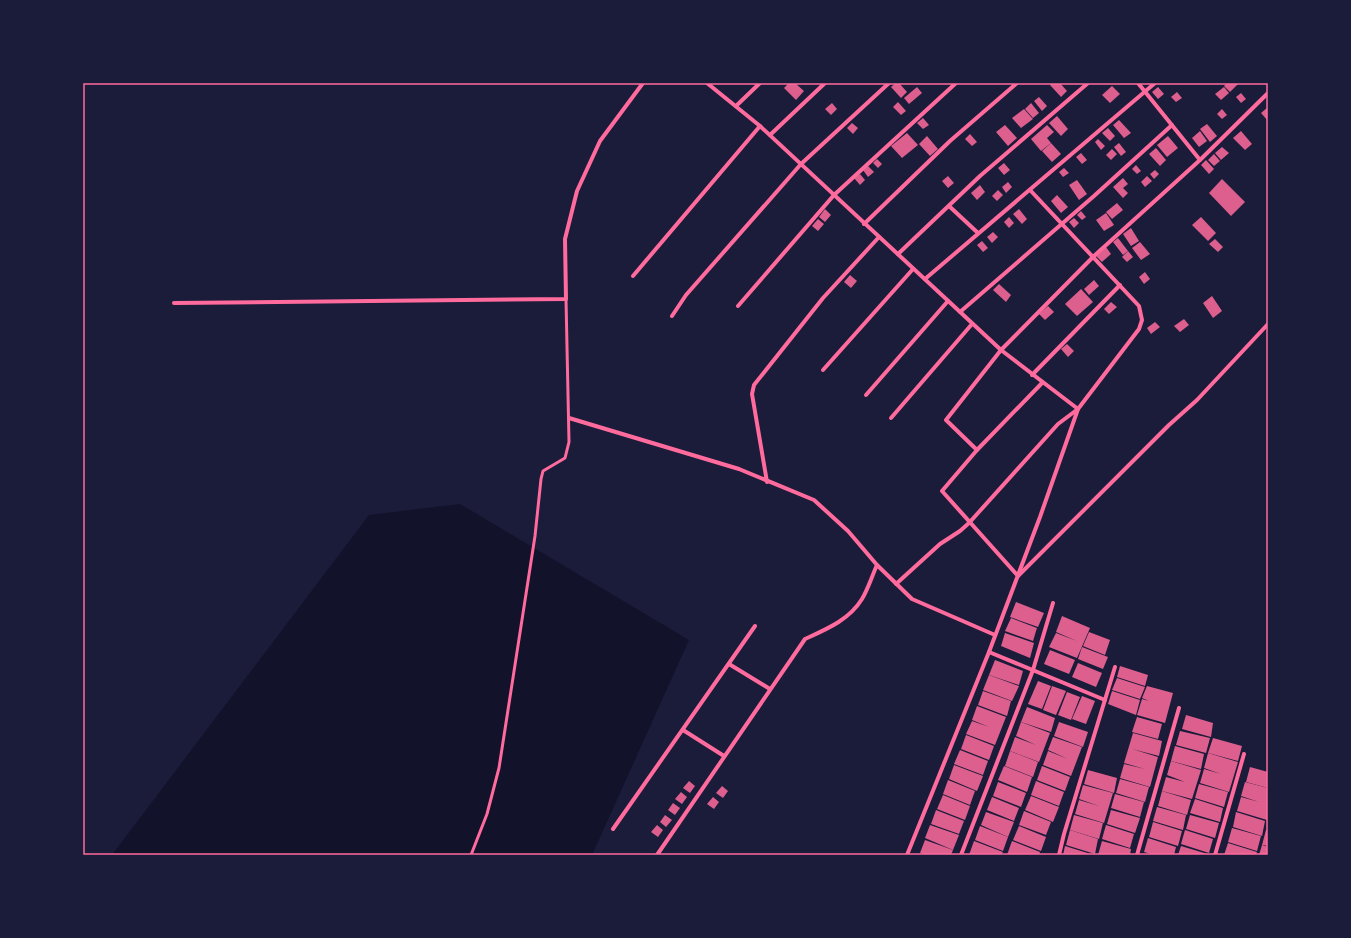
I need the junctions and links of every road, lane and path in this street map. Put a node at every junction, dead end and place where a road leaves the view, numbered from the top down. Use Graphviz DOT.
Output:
graph roads {
  1 [pos="643,83"];
  2 [pos="707,83"];
  3 [pos="760,83"];
  4 [pos="825,83"];
  5 [pos="889,83"];
  6 [pos="956,83"];
  7 [pos="1017,83"];
  8 [pos="1088,83"];
  9 [pos="1138,83"];
  10 [pos="1155,83"];
  11 [pos="1145,92"];
  12 [pos="1268,93"];
  13 [pos="736,106"];
  14 [pos="1172,125"];
  15 [pos="760,126"];
  16 [pos="770,135"];
  17 [pos="1200,160"];
  18 [pos="801,164"];
  19 [pos="1030,190"];
  20 [pos="834,195"];
  21 [pos="949,206"];
  22 [pos="864,224"];
  23 [pos="1062,224"];
  24 [pos="978,233"];
  25 [pos="879,237"];
  26 [pos="898,254"];
  27 [pos="1094,256"];
  28 [pos="913,269"];
  29 [pos="633,276"];
  30 [pos="925,279"];
  31 [pos="1120,285"];
  32 [pos="566,299"];
  33 [pos="948,301"];
  34 [pos="174,303"];
  35 [pos="738,306"];
  36 [pos="960,312"];
  37 [pos="672,316"];
  38 [pos="972,324"];
  39 [pos="1268,324"];
  40 [pos="1001,350"];
  41 [pos="823,370"];
  42 [pos="1032,375"];
  43 [pos="1042,383"];
  44 [pos="866,395"];
  45 [pos="1078,409"];
  46 [pos="569,418"];
  47 [pos="891,418"];
  48 [pos="977,450"];
  49 [pos="767,482"];
  50 [pos="969,523"];
  51 [pos="877,565"];
  52 [pos="1018,576"];
  53 [pos="896,584"];
  54 [pos="1053,603"];
  55 [pos="755,626"];
  56 [pos="995,635"];
  57 [pos="989,652"];
  58 [pos="729,664"];
  59 [pos="1115,667"];
  60 [pos="1033,670"];
  61 [pos="770,689"];
  62 [pos="1105,700"];
  63 [pos="1179,708"];
  64 [pos="683,730"];
  65 [pos="1244,754"];
  66 [pos="724,756"];
  67 [pos="613,829"];
  68 [pos="471,855"];
  69 [pos="657,855"];
  70 [pos="907,855"];
  71 [pos="961,855"];
  72 [pos="1059,855"];
  73 [pos="1137,855"];
  74 [pos="1215,855"];
  1 -- 32 [label="street"];
  2 -- 13 [label="street"];
  3 -- 13 [label="street"];
  4 -- 16 [label="street"];
  5 -- 18 [label="street"];
  6 -- 20 [label="street"];
  7 -- 22 [label="street"];
  8 -- 21 [label="street"];
  9 -- 11 [label="street"];
  10 -- 11 [label="street"];
  11 -- 14 [label="street"];
  11 -- 19 [label="street"];
  12 -- 17 [label="street"];
  13 -- 15 [label="street"];
  14 -- 17 [label="street"];
  14 -- 23 [label="street"];
  15 -- 16 [label="street"];
  15 -- 29 [label="street"];
  16 -- 18 [label="street"];
  17 -- 27 [label="street"];
  18 -- 20 [label="street"];
  18 -- 37 [label="street"];
  19 -- 23 [label="street"];
  19 -- 24 [label="street"];
  20 -- 22 [label="street"];
  20 -- 35 [label="street"];
  21 -- 24 [label="street"];
  21 -- 26 [label="street"];
  22 -- 25 [label="street"];
  23 -- 27 [label="street"];
  23 -- 36 [label="street"];
  24 -- 30 [label="street"];
  25 -- 26 [label="street"];
  25 -- 49 [label="street"];
  26 -- 28 [label="street"];
  27 -- 31 [label="street"];
  27 -- 40 [label="street"];
  28 -- 30 [label="street"];
  28 -- 41 [label="street"];
  30 -- 33 [label="street"];
  31 -- 42 [label="street"];
  31 -- 45 [label="street"];
  32 -- 34 [label="street"];
  32 -- 46 [label="lane"];
  33 -- 36 [label="street"];
  33 -- 44 [label="street"];
  36 -- 38 [label="street"];
  38 -- 40 [label="street"];
  38 -- 47 [label="street"];
  39 -- 52 [label="street"];
  40 -- 42 [label="street"];
  40 -- 48 [label="street"];
  42 -- 43 [label="street"];
  43 -- 45 [label="street"];
  43 -- 48 [label="street"];
  45 -- 50 [label="street"];
  45 -- 52 [label="street"];
  46 -- 49 [label="street"];
  46 -- 68 [label="lane"];
  48 -- 50 [label="street"];
  49 -- 51 [label="street"];
  50 -- 52 [label="street"];
  50 -- 53 [label="street"];
  51 -- 53 [label="street"];
  51 -- 61 [label="street"];
  52 -- 56 [label="street"];
  53 -- 56 [label="street"];
  54 -- 60 [label="street"];
  55 -- 58 [label="street"];
  56 -- 57 [label="street"];
  57 -- 60 [label="street"];
  57 -- 70 [label="street"];
  58 -- 61 [label="street"];
  58 -- 64 [label="street"];
  59 -- 62 [label="street"];
  60 -- 62 [label="street"];
  60 -- 71 [label="street"];
  61 -- 66 [label="street"];
  62 -- 72 [label="street"];
  63 -- 73 [label="street"];
  64 -- 66 [label="street"];
  64 -- 67 [label="street"];
  65 -- 74 [label="street"];
  66 -- 69 [label="street"];
}
